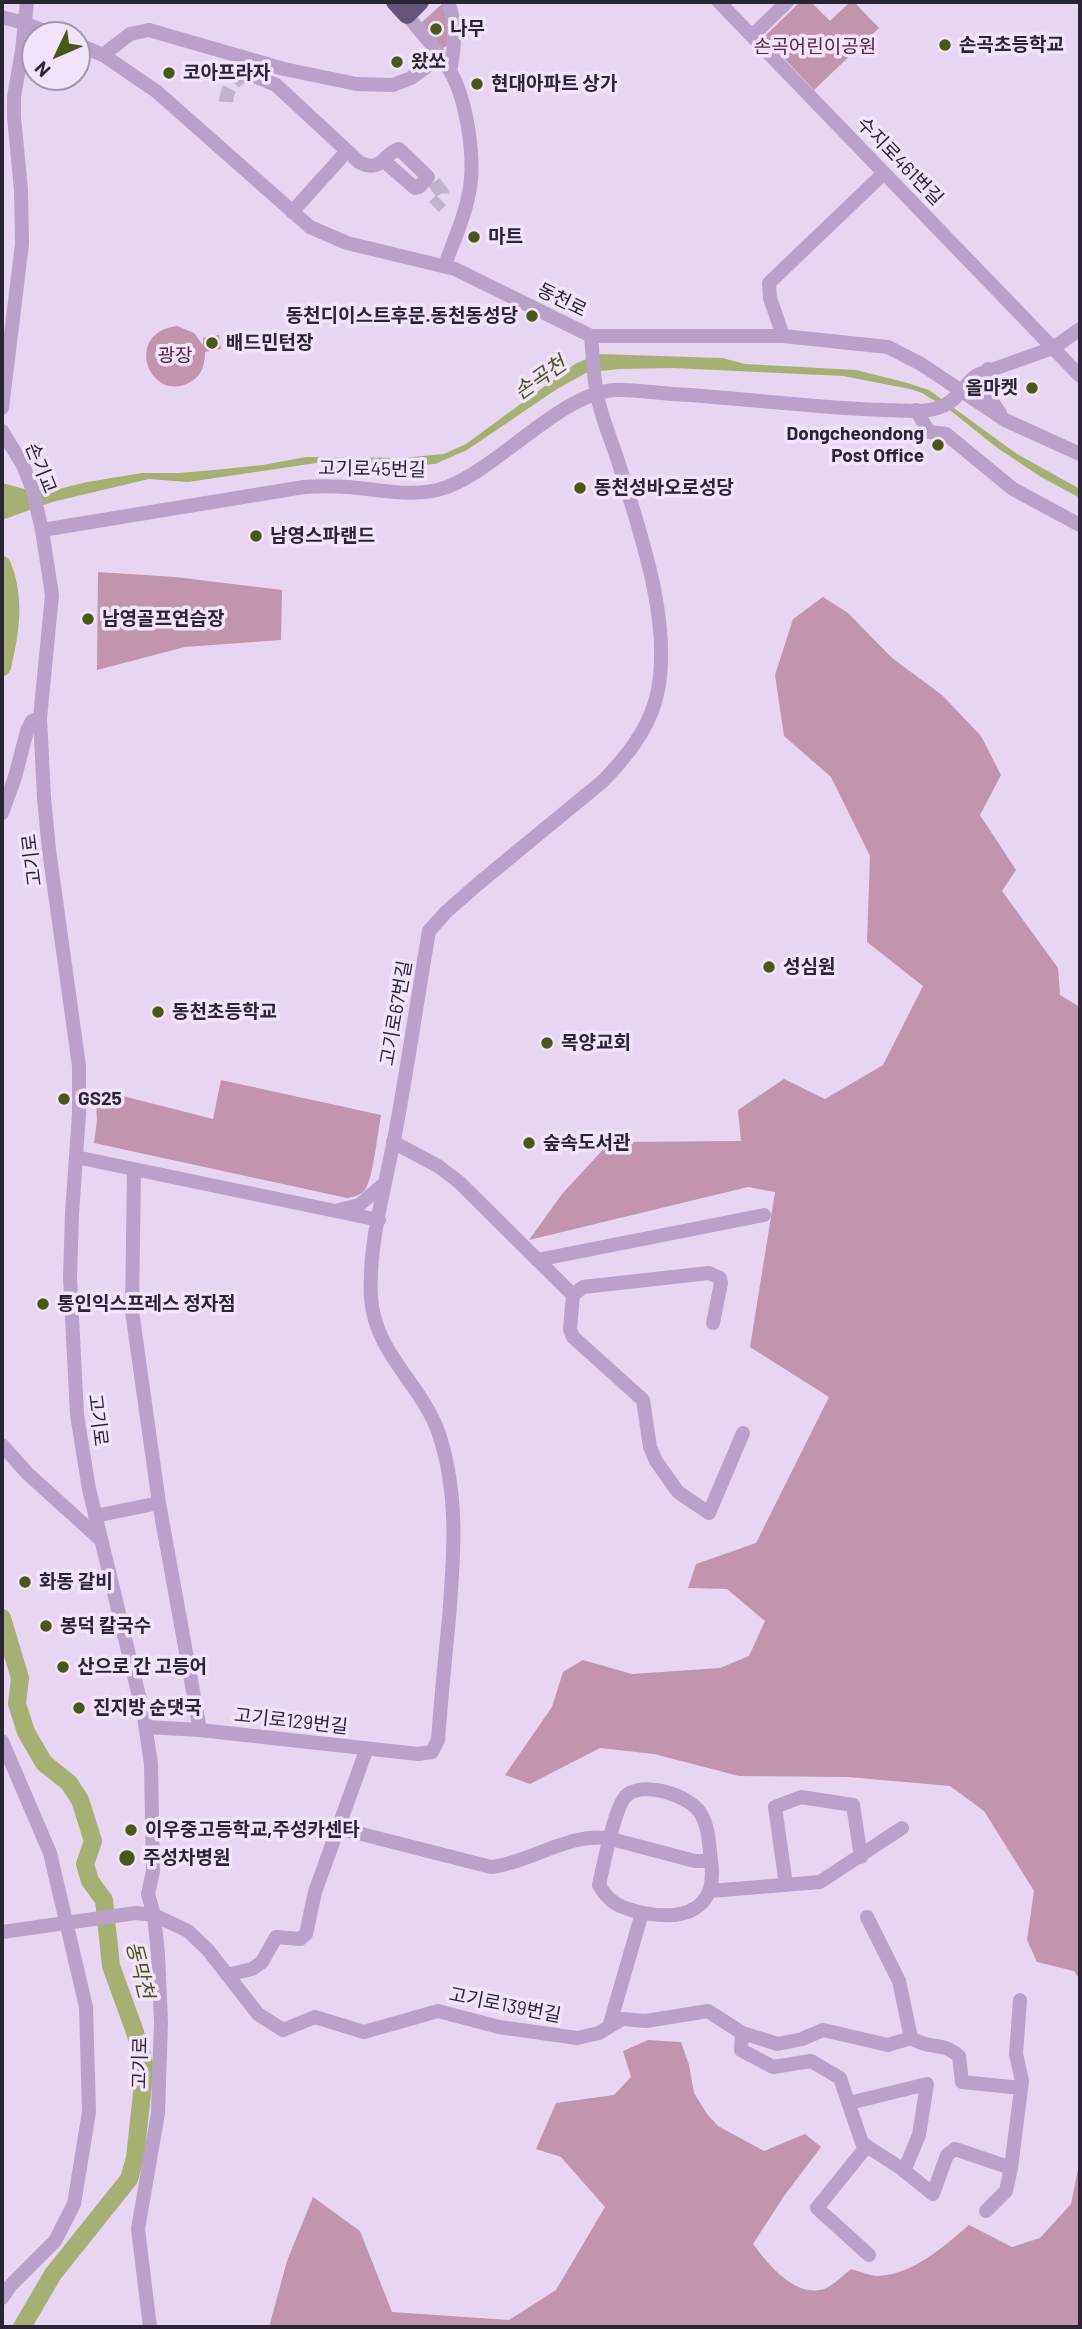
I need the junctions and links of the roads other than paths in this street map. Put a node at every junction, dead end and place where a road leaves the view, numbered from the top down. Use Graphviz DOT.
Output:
graph roads {
  1 [pos="27,2"];
  2 [pos="448,2"];
  3 [pos="719,2"];
  4 [pos="787,2"];
  5 [pos="407,6"];
  6 [pos="2,17"];
  7 [pos="24,21"];
  8 [pos="21,22"];
  9 [pos="752,36"];
  10 [pos="21,45"];
  11 [pos="91,50"];
  12 [pos="103,55"];
  13 [pos="440,57"];
  14 [pos="450,71"];
  15 [pos="252,75"];
  16 [pos="347,151"];
  17 [pos="384,161"];
  18 [pos="884,173"];
  19 [pos="292,212"];
  20 [pos="445,265"];
  21 [pos="1080,329"];
  22 [pos="783,336"];
  23 [pos="592,340"];
  24 [pos="1053,348"];
  25 [pos="988,369"];
  26 [pos="1080,376"];
  27 [pos="962,392"];
  28 [pos="597,395"];
  29 [pos="2,408"];
  30 [pos="922,410"];
  31 [pos="1004,420"];
  32 [pos="5,436"];
  33 [pos="1080,454"];
  34 [pos="37,510"];
  35 [pos="1080,525"];
  36 [pos="42,530"];
  37 [pos="40,718"];
  38 [pos="2,813"];
  39 [pos="393,1142"];
  40 [pos="76,1157"];
  41 [pos="134,1170"];
  42 [pos="385,1183"];
  43 [pos="333,1211"];
  44 [pos="764,1215"];
  45 [pos="379,1220"];
  46 [pos="537,1260"];
  47 [pos="573,1295"];
  48 [pos="713,1323"];
  49 [pos="743,1433"];
  50 [pos="2,1445"];
  51 [pos="159,1503"];
  52 [pos="95,1516"];
  53 [pos="100,1539"];
  54 [pos="146,1727"];
  55 [pos="200,1730"];
  56 [pos="2,1741"];
  57 [pos="367,1748"];
  58 [pos="432,1752"];
  59 [pos="338,1828"];
  60 [pos="902,1828"];
  61 [pos="611,1839"];
  62 [pos="861,1857"];
  63 [pos="711,1861"];
  64 [pos="786,1885"];
  65 [pos="710,1891"];
  66 [pos="642,1913"];
  67 [pos="154,1915"];
  68 [pos="867,1917"];
  69 [pos="66,1924"];
  70 [pos="2,1932"];
  71 [pos="227,1975"];
  72 [pos="1020,2000"];
  73 [pos="609,2027"];
  74 [pos="742,2033"];
  75 [pos="911,2038"];
  76 [pos="1021,2088"];
  77 [pos="849,2102"];
  78 [pos="867,2146"];
  79 [pos="1011,2168"];
  80 [pos="904,2171"];
  81 [pos="986,2211"];
  82 [pos="869,2255"];
  83 [pos="2,2298"];
  84 [pos="150,2327"];
  1 -- 7 [label="street"];
  2 -- 14 [label="street"];
  3 -- 9 [label="street, 수지로461번길"];
  4 -- 9 [label="street"];
  5 -- 13 [label="street"];
  6 -- 8 [label="street"];
  9 -- 18 [label="street, 수지로461번길"];
  10 -- 29 [label="street"];
  11 -- 12 [label="street, 동천로"];
  12 -- 13 [label="street"];
  12 -- 19 [label="street, 동천로"];
  13 -- 14 [label="street"];
  14 -- 20 [label="street"];
  15 -- 16 [label="street"];
  16 -- 17 [label="street"];
  16 -- 19 [label="street"];
  18 -- 22 [label="street"];
  18 -- 24 [label="street, 수지로461번길"];
  19 -- 20 [label="street, 동천로"];
  20 -- 23 [label="street, 동천로"];
  21 -- 24 [label="street"];
  22 -- 23 [label="street, 동천로"];
  22 -- 27 [label="street, 동천로"];
  23 -- 28 [label="street, 고기로67번길"];
  24 -- 25 [label="street"];
  24 -- 26 [label="street, 수지로461번길"];
  25 -- 27 [label="street"];
  25 -- 31 [label="street"];
  27 -- 30 [label="street"];
  27 -- 31 [label="street, 동천로"];
  28 -- 30 [label="street, 고기로45번길"];
  28 -- 36 [label="street, 고기로45번길"];
  28 -- 39 [label="street, 고기로67번길"];
  30 -- 35 [label="street"];
  31 -- 33 [label="street, 동천로"];
  32 -- 34 [label="street, 손기교"];
  34 -- 36 [label="street, 고기로"];
  36 -- 37 [label="street, 고기로"];
  37 -- 38 [label="street"];
  37 -- 40 [label="street, 고기로"];
  39 -- 42 [label="street, 고기로67번길"];
  39 -- 46 [label="street"];
  40 -- 41 [label="street"];
  40 -- 52 [label="street, 고기로"];
  41 -- 43 [label="street"];
  41 -- 51 [label="street"];
  42 -- 43 [label="street"];
  42 -- 45 [label="street, 고기로67번길"];
  43 -- 45 [label="street"];
  44 -- 46 [label="street"];
  45 -- 58 [label="street, 고기로67번길"];
  46 -- 47 [label="street"];
  47 -- 48 [label="street"];
  47 -- 49 [label="street"];
  50 -- 53 [label="street"];
  51 -- 52 [label="street"];
  51 -- 55 [label="street"];
  52 -- 53 [label="street, 고기로"];
  53 -- 54 [label="street, 고기로"];
  54 -- 55 [label="street, 고기로129번길"];
  54 -- 67 [label="street, 고기로"];
  55 -- 57 [label="street, 고기로129번길"];
  56 -- 69 [label="street"];
  57 -- 58 [label="street, 고기로129번길"];
  57 -- 59 [label="street"];
  59 -- 61 [label="street"];
  59 -- 71 [label="street"];
  60 -- 62 [label="street"];
  61 -- 63 [label="street"];
  61 -- 63 [label="street"];
  61 -- 66 [label="street"];
  62 -- 64 [label="street"];
  62 -- 64 [label="street"];
  63 -- 65 [label="street"];
  64 -- 65 [label="street"];
  65 -- 66 [label="street"];
  66 -- 73 [label="street"];
  67 -- 69 [label="street, 고기로139번길"];
  67 -- 71 [label="street, 고기로139번길"];
  67 -- 84 [label="street, 고기로"];
  68 -- 75 [label="street"];
  69 -- 70 [label="street, 고기로139번길"];
  69 -- 83 [label="street"];
  71 -- 73 [label="street, 고기로139번길"];
  72 -- 76 [label="street"];
  73 -- 74 [label="street, 고기로139번길"];
  74 -- 75 [label="street"];
  74 -- 77 [label="street, 고기로139번길"];
  75 -- 76 [label="street"];
  76 -- 79 [label="street"];
  77 -- 78 [label="street, 고기로139번길"];
  77 -- 80 [label="street"];
  78 -- 80 [label="street"];
  78 -- 82 [label="street"];
  79 -- 80 [label="street"];
  79 -- 81 [label="street"];
}
